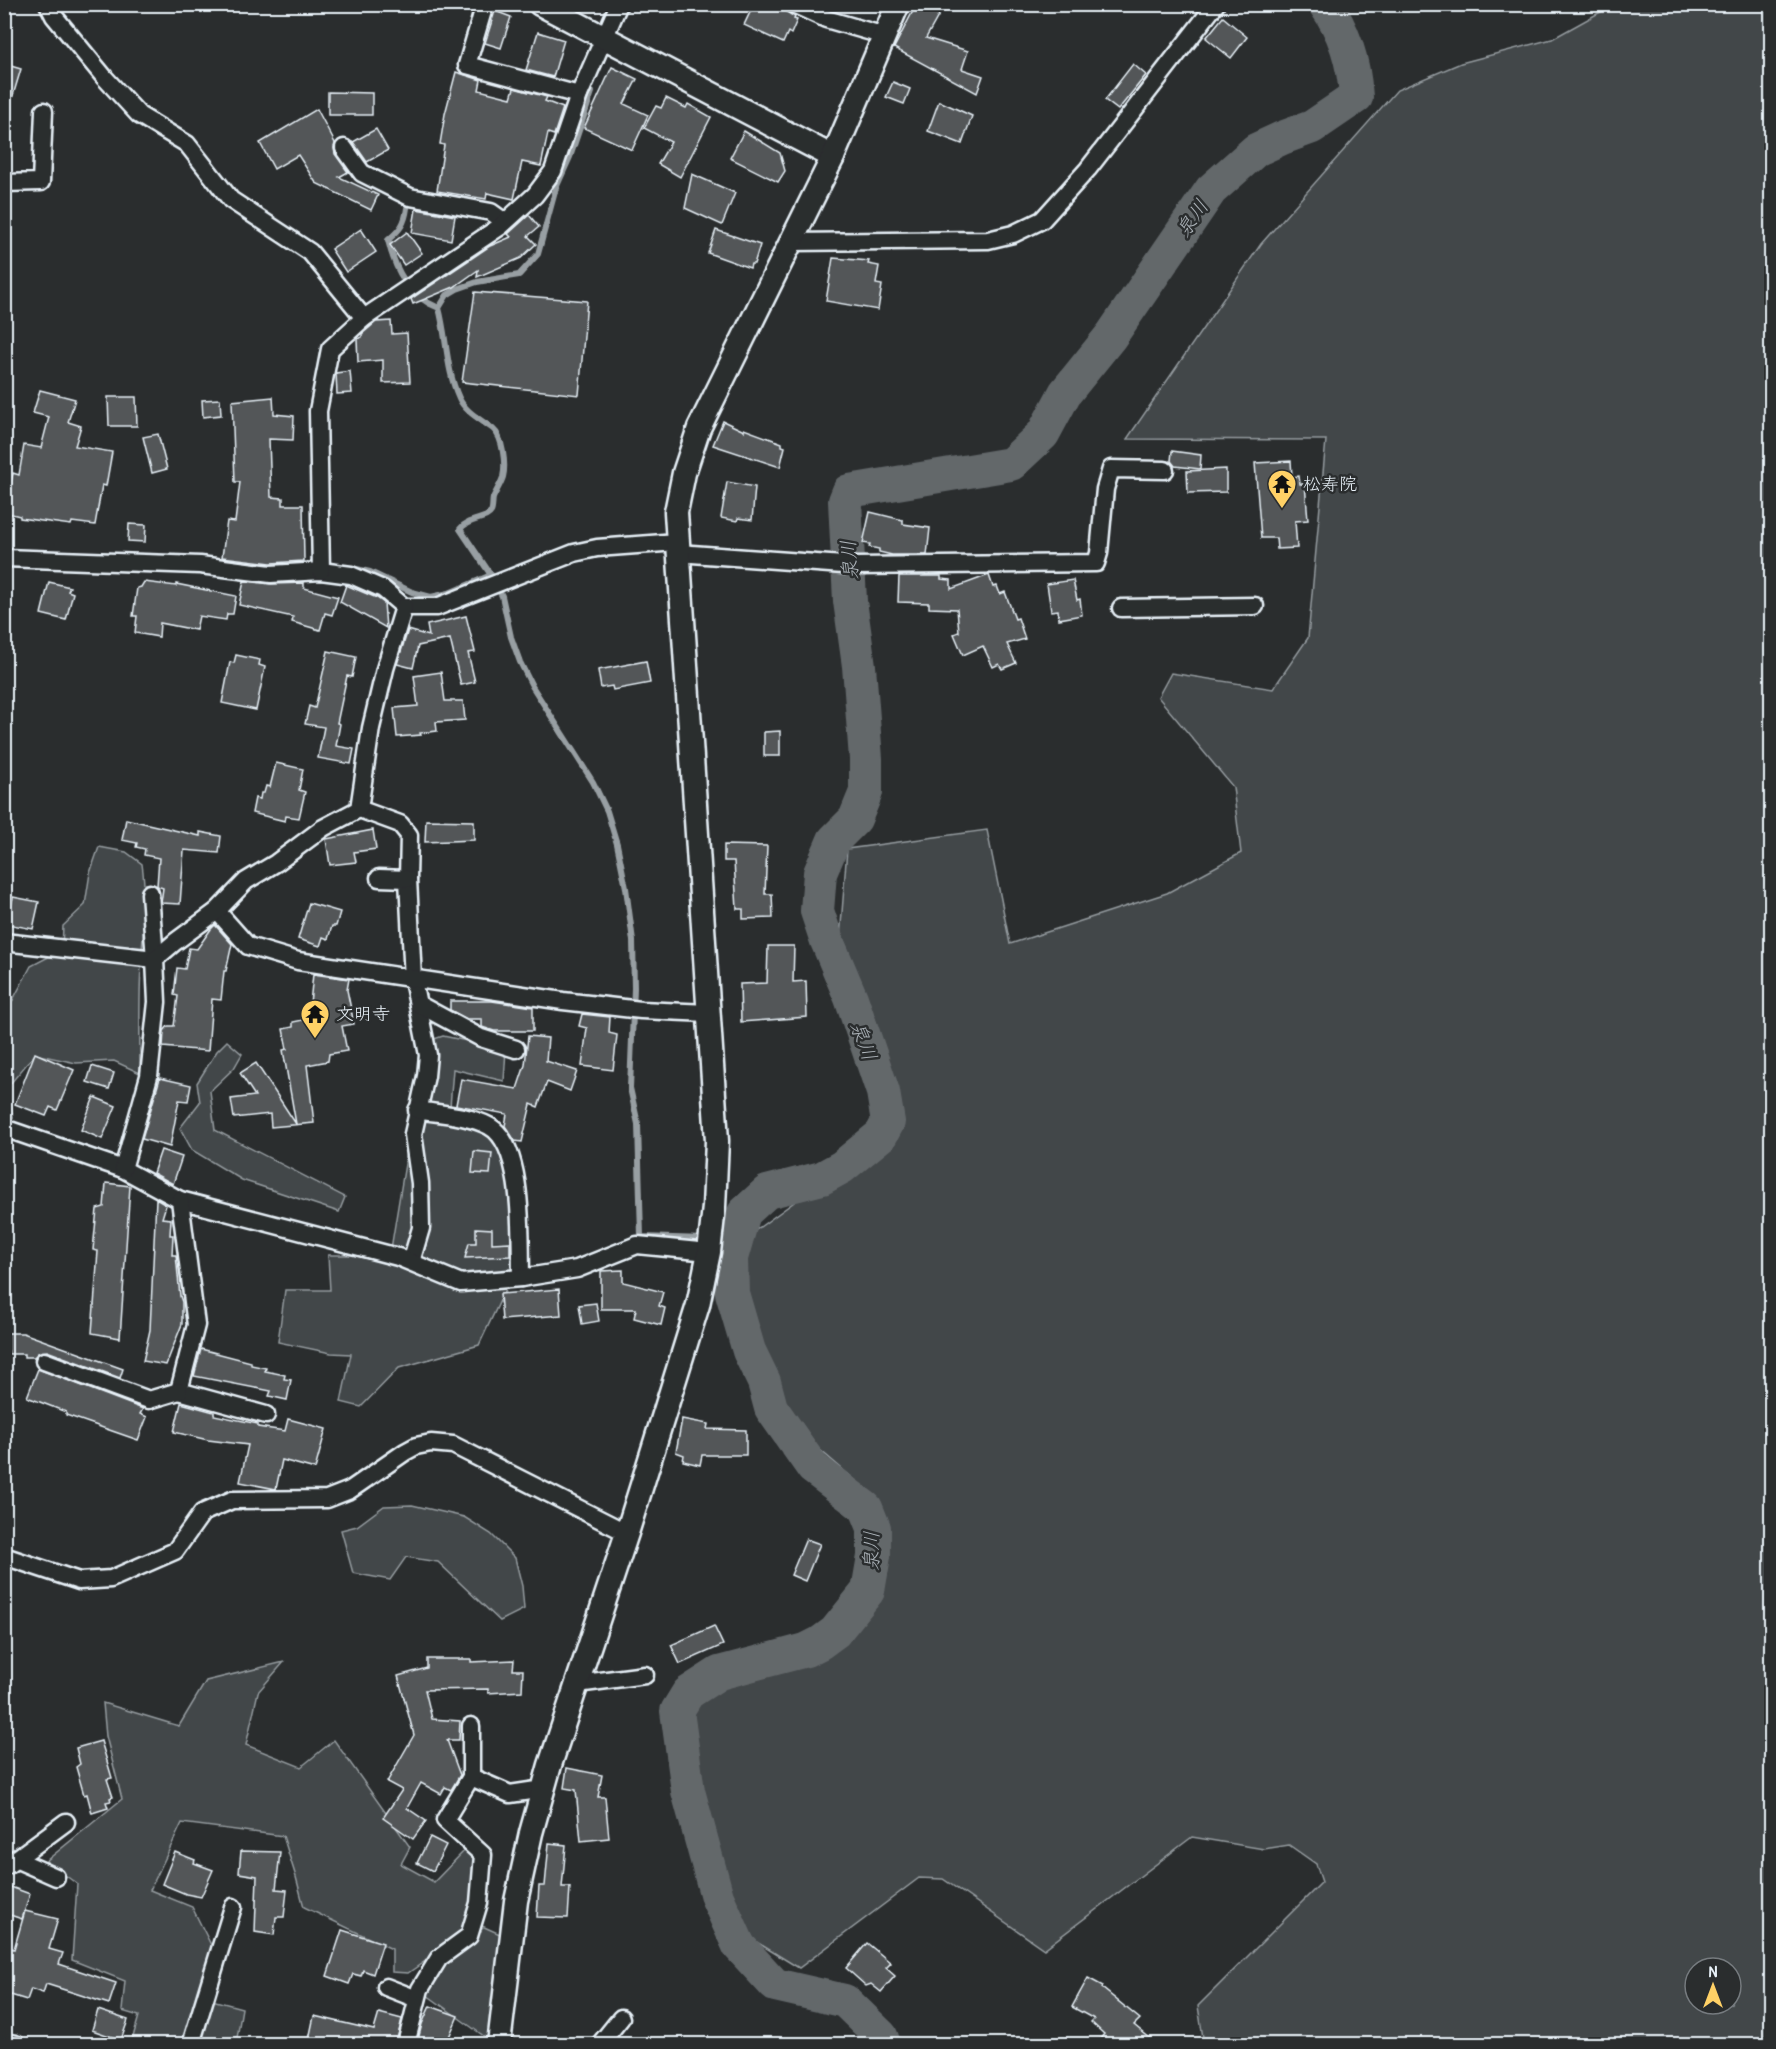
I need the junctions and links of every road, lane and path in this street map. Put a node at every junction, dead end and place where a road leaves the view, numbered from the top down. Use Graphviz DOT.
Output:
graph roads {
  1 [pos="48,4"];
  2 [pos="485,4"];
  3 [pos="540,4"];
  4 [pos="619,4"];
  5 [pos="793,4"];
  6 [pos="898,4"];
  7 [pos="1216,4"];
  8 [pos="885,36"];
  9 [pos="604,38"];
  10 [pos="579,95"];
  11 [pos="44,111"];
  12 [pos="344,148"];
  13 [pos="833,156"];
  14 [pos="4,183"];
  15 [pos="505,222"];
  16 [pos="790,242"];
  17 [pos="364,318"];
  18 [pos="1165,470"];
  19 [pos="677,547"];
  20 [pos="4,558"];
  21 [pos="321,571"];
  22 [pos="1255,606"];
  23 [pos="404,607"];
  24 [pos="1121,608"];
  25 [pos="359,809"];
  26 [pos="379,878"];
  27 [pos="408,879"];
  28 [pos="150,893"];
  29 [pos="217,911"];
  30 [pos="4,942"];
  31 [pos="155,959"];
  32 [pos="413,980"];
  33 [pos="418,1004"];
  34 [pos="708,1013"];
  35 [pos="516,1049"];
  36 [pos="417,1110"];
  37 [pos="4,1128"];
  38 [pos="123,1169"];
  39 [pos="180,1200"];
  40 [pos="710,1252"];
  41 [pos="411,1262"];
  42 [pos="521,1278"];
  43 [pos="44,1361"];
  44 [pos="178,1391"];
  45 [pos="266,1415"];
  46 [pos="627,1533"];
  47 [pos="4,1556"];
  48 [pos="645,1675"];
  49 [pos="577,1684"];
  50 [pos="471,1726"];
  51 [pos="471,1777"];
  52 [pos="543,1790"];
  53 [pos="66,1822"];
  54 [pos="10,1862"];
  55 [pos="56,1877"];
  56 [pos="233,1907"];
  57 [pos="386,1987"];
  58 [pos="417,1999"];
  59 [pos="621,2018"];
  60 [pos="4,2042"];
  61 [pos="16,2044"];
  62 [pos="191,2044"];
  63 [pos="406,2044"];
  64 [pos="499,2044"];
  65 [pos="600,2044"];
  1 -- 17 [label="street"];
  2 -- 10 [label="street"];
  3 -- 9 [label="street"];
  4 -- 9 [label="street"];
  5 -- 8 [label="street"];
  6 -- 8 [label="street"];
  7 -- 16 [label="street"];
  8 -- 13 [label="street"];
  9 -- 10 [label="street"];
  9 -- 13 [label="street"];
  10 -- 15 [label="street"];
  11 -- 14 [label="street"];
  12 -- 15 [label="street"];
  13 -- 16 [label="street"];
  15 -- 17 [label="street"];
  16 -- 19 [label="street"];
  17 -- 21 [label="street"];
  18 -- 19 [label="street"];
  19 -- 23 [label="street"];
  19 -- 34 [label="street"];
  20 -- 21 [label="street"];
  21 -- 23 [label="street"];
  22 -- 24 [label="street"];
  23 -- 25 [label="street"];
  25 -- 27 [label="street"];
  25 -- 29 [label="street"];
  26 -- 27 [label="street"];
  27 -- 32 [label="street"];
  28 -- 31 [label="street"];
  29 -- 31 [label="street"];
  29 -- 32 [label="street"];
  30 -- 31 [label="street"];
  31 -- 38 [label="street"];
  32 -- 33 [label="street"];
  32 -- 34 [label="street"];
  33 -- 35 [label="street"];
  33 -- 36 [label="street"];
  34 -- 40 [label="street"];
  36 -- 41 [label="street"];
  36 -- 42 [label="street"];
  37 -- 38 [label="street"];
  38 -- 39 [label="street"];
  39 -- 41 [label="street"];
  39 -- 44 [label="street"];
  40 -- 42 [label="street"];
  40 -- 46 [label="street"];
  41 -- 42 [label="street"];
  43 -- 44 [label="street"];
  44 -- 45 [label="street"];
  46 -- 47 [label="street"];
  46 -- 49 [label="street"];
  48 -- 49 [label="street"];
  49 -- 52 [label="street"];
  50 -- 51 [label="street"];
  51 -- 52 [label="street"];
  51 -- 58 [label="street"];
  52 -- 64 [label="street"];
  53 -- 54 [label="street"];
  54 -- 55 [label="street"];
  56 -- 62 [label="street"];
  57 -- 58 [label="street"];
  58 -- 63 [label="street"];
  59 -- 65 [label="street"];
  60 -- 61 [label="street"];
}
